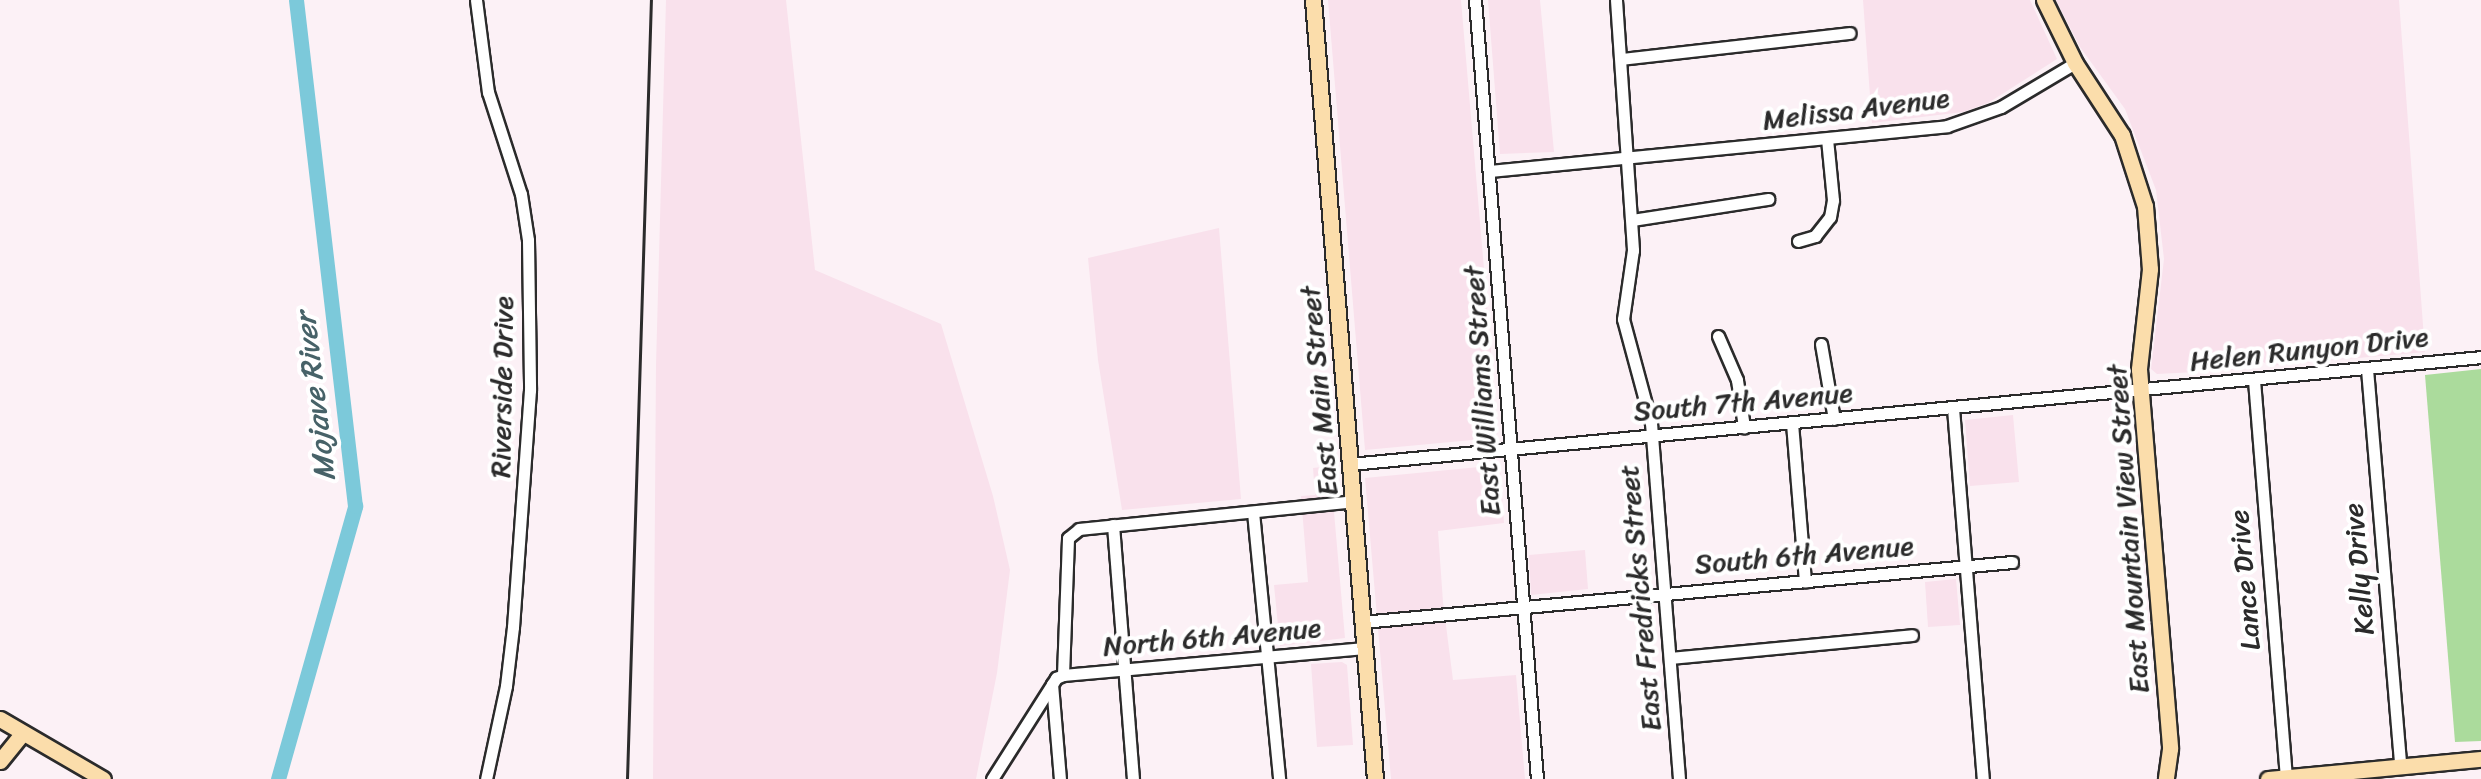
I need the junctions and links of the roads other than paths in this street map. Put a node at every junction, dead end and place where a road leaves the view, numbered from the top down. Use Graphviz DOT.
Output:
graph roads {
  1 [pos="476,0"];
  2 [pos="1313,0"];
  3 [pos="1475,0"];
  4 [pos="1616,0"];
  5 [pos="2044,0"];
  6 [pos="1850,34"];
  7 [pos="1621,58"];
  8 [pos="2075,63"];
  9 [pos="1827,139"];
  10 [pos="1628,158"];
  11 [pos="1490,171"];
  12 [pos="1768,199"];
  13 [pos="1632,220"];
  14 [pos="1798,240"];
  15 [pos="1718,336"];
  16 [pos="1821,344"];
  17 [pos="2481,356"];
  18 [pos="2367,368"];
  19 [pos="2254,380"];
  20 [pos="2141,390"];
  21 [pos="1953,408"];
  22 [pos="1834,419"];
  23 [pos="1792,423"];
  24 [pos="1744,427"];
  25 [pos="1652,436"];
  26 [pos="1511,449"];
  27 [pos="1350,464"];
  28 [pos="1353,501"];
  29 [pos="1253,512"];
  30 [pos="1113,525"];
  31 [pos="2012,562"];
  32 [pos="1965,566"];
  33 [pos="1805,581"];
  34 [pos="1665,592"];
  35 [pos="1524,605"];
  36 [pos="1362,622"];
  37 [pos="1912,634"];
  38 [pos="1364,648"];
  39 [pos="1269,656"];
  40 [pos="1670,658"];
  41 [pos="1124,670"];
  42 [pos="1063,675"];
  43 [pos="1052,684"];
  44 [pos="0,719"];
  45 [pos="23,733"];
  46 [pos="2481,759"];
  47 [pos="0,762"];
  48 [pos="2400,766"];
  49 [pos="2286,777"];
  50 [pos="103,779"];
  51 [pos="486,779"];
  52 [pos="992,779"];
  53 [pos="1060,779"];
  54 [pos="1133,779"];
  55 [pos="1279,779"];
  56 [pos="1374,779"];
  57 [pos="1537,779"];
  58 [pos="1679,779"];
  59 [pos="1983,779"];
  60 [pos="2166,779"];
  61 [pos="2268,779"];
  1 -- 51 [label="street, Riverside Drive"];
  2 -- 27 [label="main road, East Main Street"];
  3 -- 11 [label="street, East Williams Street"];
  4 -- 7 [label="street, East Fredricks Street"];
  5 -- 8 [label="main road, East Mountain View Street"];
  6 -- 7 [label="street"];
  7 -- 10 [label="street, East Fredricks Street"];
  8 -- 9 [label="street, Melissa Avenue"];
  8 -- 20 [label="main road, East Mountain View Street"];
  9 -- 10 [label="street, Melissa Avenue"];
  9 -- 14 [label="street"];
  10 -- 11 [label="street, Melissa Avenue"];
  10 -- 13 [label="street, East Fredricks Street"];
  11 -- 26 [label="street, East Williams Street"];
  12 -- 13 [label="street"];
  13 -- 25 [label="street, East Fredricks Street"];
  15 -- 24 [label="street"];
  16 -- 22 [label="street"];
  17 -- 18 [label="street, Helen Runyon Drive"];
  18 -- 19 [label="street, Helen Runyon Drive"];
  18 -- 48 [label="street, Kelly Drive"];
  19 -- 20 [label="street, Helen Runyon Drive"];
  19 -- 49 [label="street, Lance Drive"];
  20 -- 21 [label="street, South 7th Avenue"];
  20 -- 60 [label="main road, East Mountain View Street"];
  21 -- 22 [label="street, South 7th Avenue"];
  21 -- 32 [label="street"];
  22 -- 23 [label="street, South 7th Avenue"];
  23 -- 24 [label="street, South 7th Avenue"];
  23 -- 33 [label="street"];
  24 -- 25 [label="street, South 7th Avenue"];
  25 -- 26 [label="street, South 7th Avenue"];
  25 -- 34 [label="street, East Fredricks Street"];
  26 -- 27 [label="street, South 7th Avenue"];
  26 -- 35 [label="street, East Williams Street"];
  27 -- 28 [label="main road, East Main Street"];
  28 -- 29 [label="street"];
  28 -- 36 [label="main road, East Main Street"];
  29 -- 30 [label="street"];
  29 -- 39 [label="street"];
  30 -- 41 [label="street"];
  30 -- 42 [label="street"];
  31 -- 32 [label="street, South 6th Avenue"];
  32 -- 33 [label="street, South 6th Avenue"];
  32 -- 59 [label="street"];
  33 -- 34 [label="street, South 6th Avenue"];
  34 -- 35 [label="street, South 6th Avenue"];
  34 -- 40 [label="street, East Fredricks Street"];
  35 -- 36 [label="street, South 6th Avenue"];
  35 -- 57 [label="street, East Williams Street"];
  36 -- 38 [label="main road, East Main Street"];
  37 -- 40 [label="street"];
  38 -- 39 [label="street, North 6th Avenue"];
  38 -- 56 [label="main road, East Main Street"];
  39 -- 41 [label="street, North 6th Avenue"];
  39 -- 55 [label="street"];
  40 -- 58 [label="street, East Fredricks Street"];
  41 -- 42 [label="street, North 6th Avenue"];
  41 -- 54 [label="street"];
  42 -- 43 [label="street"];
  43 -- 52 [label="street"];
  43 -- 53 [label="street"];
  44 -- 45 [label="main road"];
  45 -- 47 [label="main road"];
  45 -- 50 [label="main road"];
  46 -- 48 [label="main road"];
  48 -- 49 [label="main road"];
  49 -- 61 [label="main road"];
}
